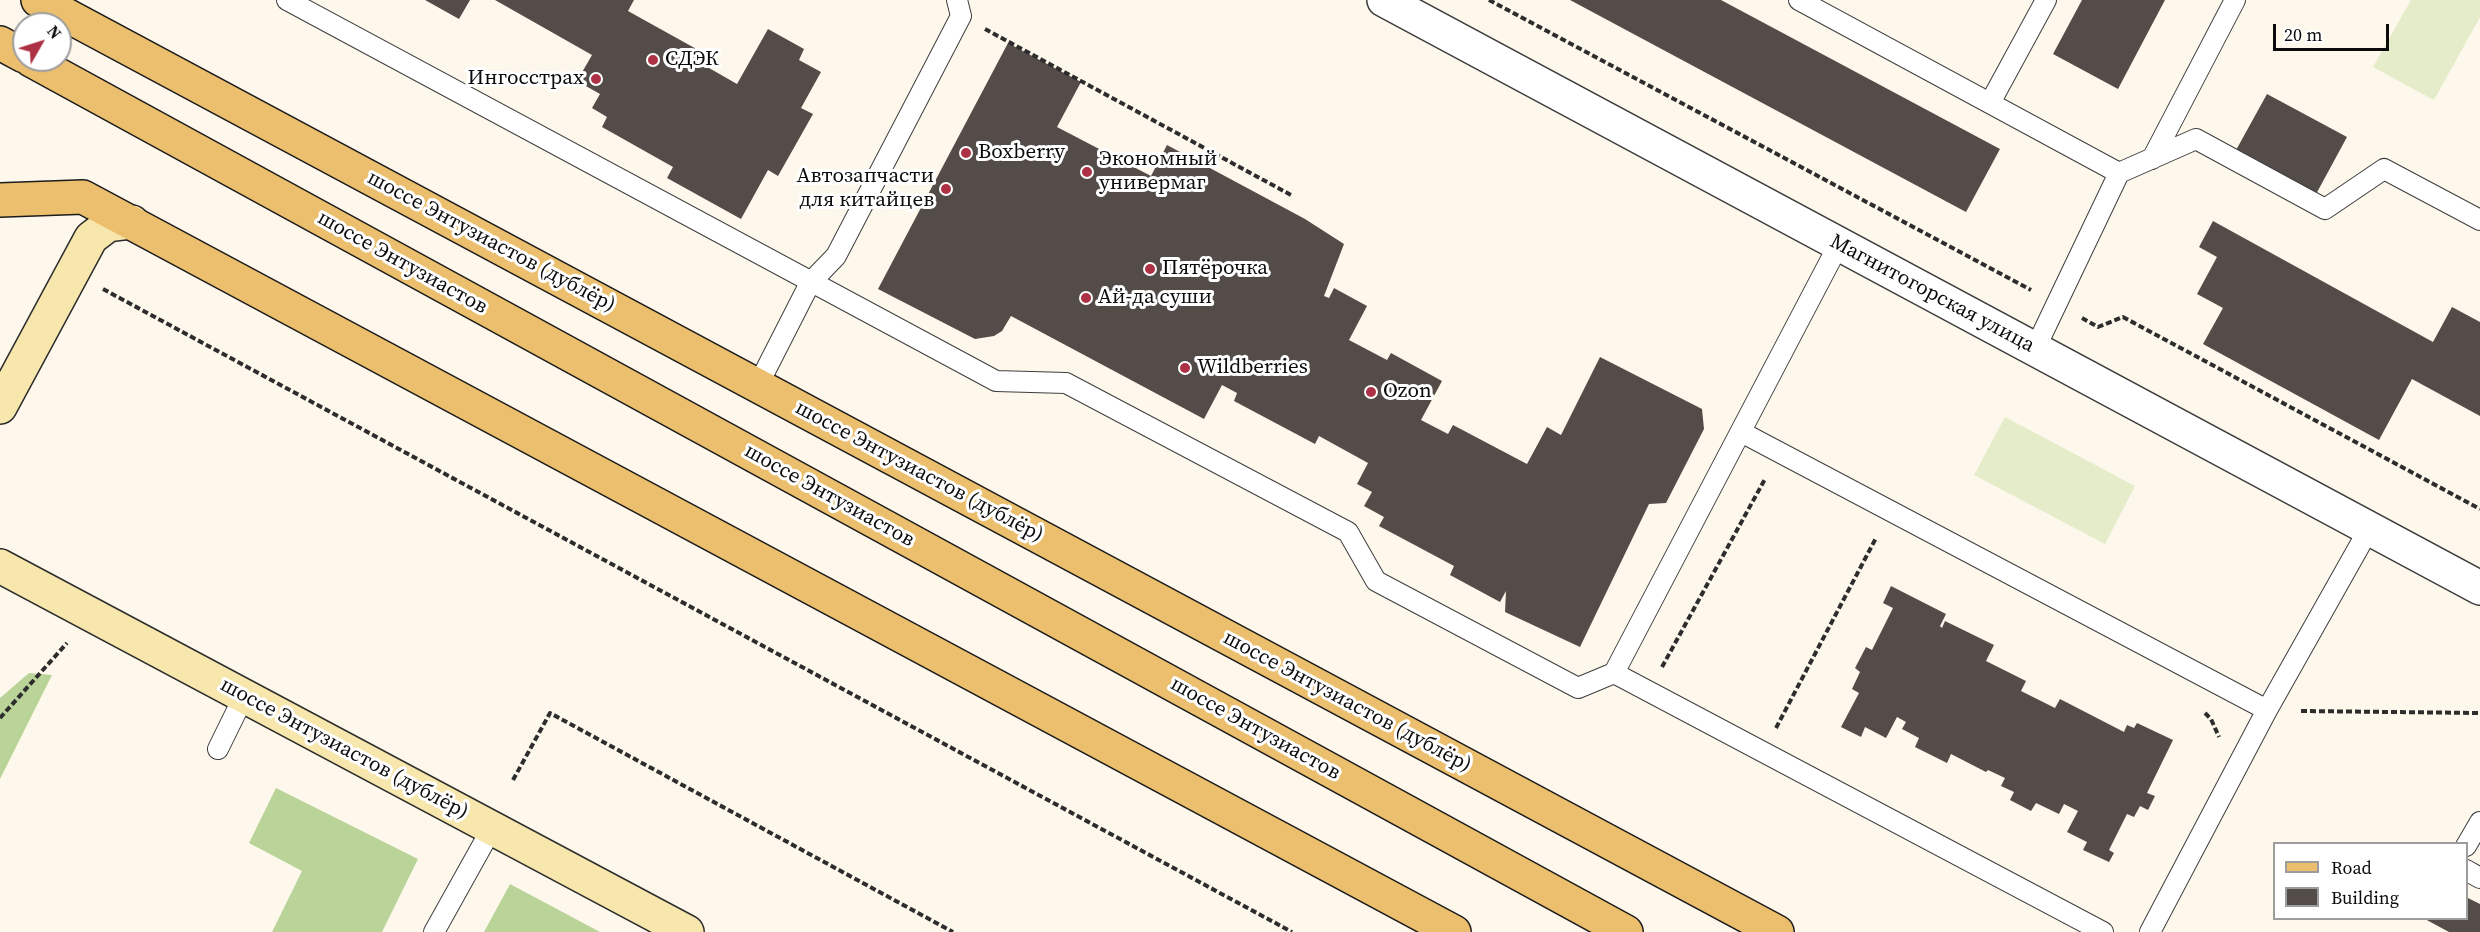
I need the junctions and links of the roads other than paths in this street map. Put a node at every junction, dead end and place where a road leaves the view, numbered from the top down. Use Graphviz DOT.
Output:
graph roads {
  1 [pos="287,0"];
  2 [pos="957,0"];
  3 [pos="1384,0"];
  4 [pos="1799,0"];
  5 [pos="2046,0"];
  6 [pos="2235,0"];
  7 [pos="50,6"];
  8 [pos="53,72"];
  9 [pos="1990,103"];
  10 [pos="2152,159"];
  11 [pos="2119,173"];
  12 [pos="83,197"];
  13 [pos="0,201"];
  14 [pos="2480,220"];
  15 [pos="132,222"];
  16 [pos="91,238"];
  17 [pos="1839,244"];
  18 [pos="810,283"];
  19 [pos="2036,349"];
  20 [pos="758,385"];
  21 [pos="0,407"];
  22 [pos="1741,432"];
  23 [pos="2369,529"];
  24 [pos="0,566"];
  25 [pos="2480,588"];
  26 [pos="1614,673"];
  27 [pos="244,696"];
  28 [pos="2267,710"];
  29 [pos="218,749"];
  30 [pos="2480,822"];
  31 [pos="492,828"];
  32 [pos="2468,843"];
  33 [pos="434,932"];
  34 [pos="687,932"];
  35 [pos="1454,932"];
  36 [pos="1626,932"];
  37 [pos="1777,932"];
  38 [pos="2103,932"];
  39 [pos="2150,932"];
  1 -- 18 [label="lane"];
  2 -- 18 [label="lane"];
  3 -- 17 [label="street, Магнитогорская улица"];
  4 -- 9 [label="lane"];
  5 -- 9 [label="lane"];
  6 -- 10 [label="lane"];
  7 -- 20 [label="main road, шоссе Энтузиастов (дублёр)"];
  8 -- 36 [label="main road, шоссе Энтузиастов"];
  9 -- 11 [label="lane"];
  10 -- 11 [label="lane"];
  10 -- 14 [label="lane"];
  11 -- 19 [label="lane"];
  12 -- 13 [label="main road"];
  12 -- 15 [label="main road"];
  12 -- 16 [label="street"];
  15 -- 16 [label="street"];
  15 -- 35 [label="main road"];
  16 -- 21 [label="street"];
  17 -- 19 [label="street, Магнитогорская улица"];
  17 -- 22 [label="lane"];
  18 -- 20 [label="lane"];
  18 -- 26 [label="lane"];
  19 -- 23 [label="street, Магнитогорская улица"];
  20 -- 37 [label="main road, шоссе Энтузиастов (дублёр)"];
  22 -- 26 [label="lane"];
  22 -- 28 [label="lane"];
  23 -- 25 [label="street, Магнитогорская улица"];
  23 -- 28 [label="lane"];
  24 -- 27 [label="street, шоссе Энтузиастов (дублёр)"];
  26 -- 38 [label="lane"];
  27 -- 29 [label="lane"];
  27 -- 31 [label="street, шоссе Энтузиастов (дублёр)"];
  28 -- 39 [label="lane"];
  30 -- 32 [label="lane"];
  31 -- 33 [label="lane"];
  31 -- 34 [label="street, шоссе Энтузиастов (дублёр)"];
}
